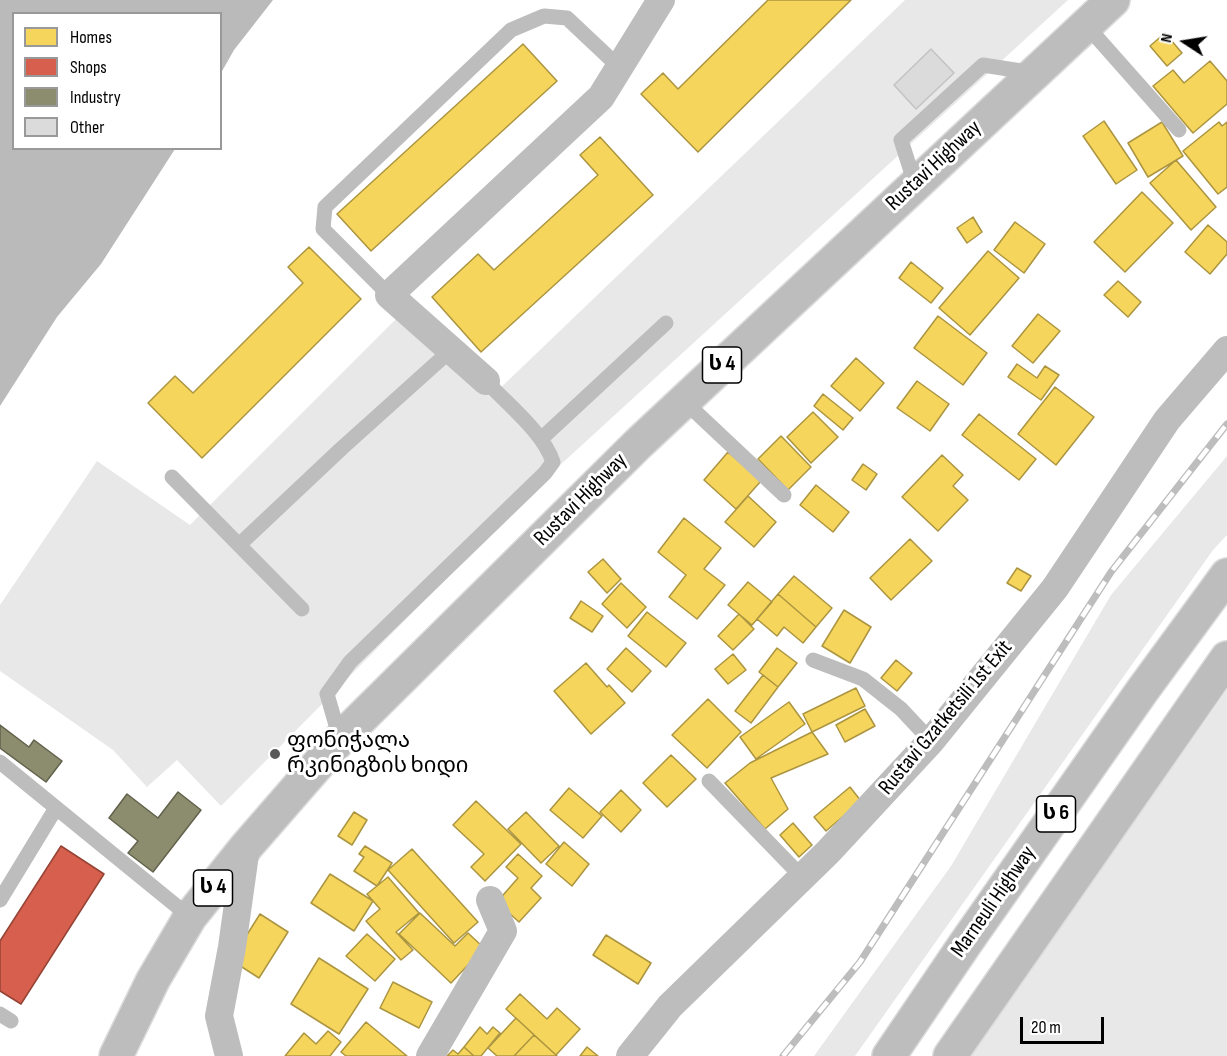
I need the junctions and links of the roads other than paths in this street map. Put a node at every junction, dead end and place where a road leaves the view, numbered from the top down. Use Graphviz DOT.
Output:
graph roads {
  1 [pos="1113,0"];
  2 [pos="658,1"];
  3 [pos="1086,25"];
  4 [pos="619,67"];
  5 [pos="1179,130"];
  6 [pos="389,295"];
  7 [pos="666,323"];
  8 [pos="451,350"];
  9 [pos="1227,350"];
  10 [pos="486,381"];
  11 [pos="684,401"];
  12 [pos="541,439"];
  13 [pos="172,477"];
  14 [pos="784,495"];
  15 [pos="239,546"];
  16 [pos="1227,575"];
  17 [pos="302,609"];
  18 [pos="1227,658"];
  19 [pos="813,660"];
  20 [pos="340,739"];
  21 [pos="931,741"];
  22 [pos="0,762"];
  23 [pos="710,782"];
  24 [pos="56,808"];
  25 [pos="246,847"];
  26 [pos="802,877"];
  27 [pos="0,900"];
  28 [pos="490,900"];
  29 [pos="190,917"];
  30 [pos="116,1056"];
  31 [pos="229,1056"];
  32 [pos="429,1056"];
  33 [pos="630,1056"];
  34 [pos="889,1056"];
  35 [pos="950,1056"];
  1 -- 3 [label="highway, Rustavi Highway / ს 4"];
  2 -- 4 [label="street"];
  3 -- 5 [label="lane"];
  3 -- 11 [label="highway, Rustavi Highway / ს 4"];
  4 -- 6 [label="street"];
  4 -- 6 [label="lane"];
  6 -- 8 [label="street"];
  7 -- 12 [label="lane"];
  8 -- 10 [label="street"];
  8 -- 15 [label="lane"];
  9 -- 21 [label="street, Rustavi Gzatketsili 1st Exit"];
  10 -- 12 [label="lane"];
  11 -- 14 [label="lane"];
  11 -- 20 [label="highway, Rustavi Highway / ს 4"];
  12 -- 20 [label="lane"];
  13 -- 15 [label="lane"];
  15 -- 17 [label="lane"];
  16 -- 34 [label="highway, Marneuli Highway / ს 6"];
  18 -- 35 [label="highway, ს 6"];
  19 -- 21 [label="lane"];
  20 -- 25 [label="highway, Rustavi Highway / ს 4"];
  21 -- 26 [label="street, Rustavi Gzatketsili 1st Exit"];
  22 -- 24 [label="lane"];
  23 -- 26 [label="lane"];
  24 -- 27 [label="lane"];
  24 -- 29 [label="lane"];
  25 -- 29 [label="highway, Rustavi Highway / ს 4"];
  25 -- 31 [label="street"];
  26 -- 33 [label="street, Rustavi Gzatketsili 1st Exit"];
  28 -- 32 [label="street"];
  29 -- 30 [label="highway, Rustavi Highway / ს 4"];
}
